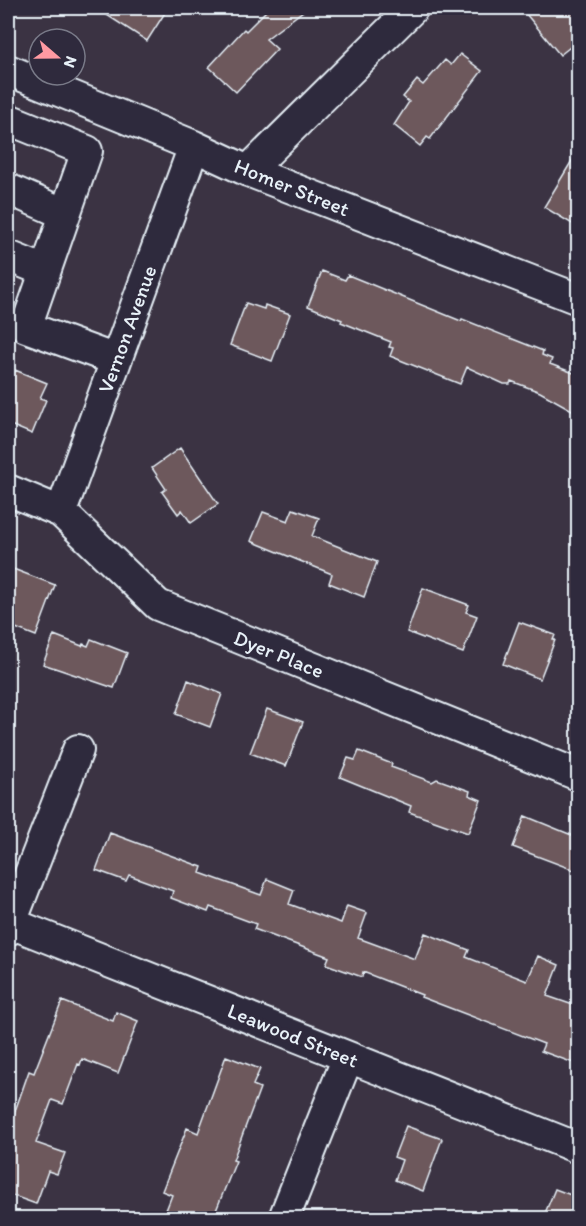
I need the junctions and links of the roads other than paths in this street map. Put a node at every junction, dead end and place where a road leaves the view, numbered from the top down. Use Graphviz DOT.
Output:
graph roads {
  1 [pos="413,8"];
  2 [pos="8,70"];
  3 [pos="8,118"];
  4 [pos="194,146"];
  5 [pos="248,171"];
  6 [pos="8,189"];
  7 [pos="65,214"];
  8 [pos="8,256"];
  9 [pos="45,271"];
  10 [pos="579,299"];
  11 [pos="116,360"];
  12 [pos="8,490"];
  13 [pos="61,512"];
  14 [pos="78,750"];
  15 [pos="579,775"];
  16 [pos="8,925"];
  17 [pos="348,1057"];
  18 [pos="579,1148"];
  19 [pos="284,1218"];
  1 -- 5 [label="street"];
  2 -- 4 [label="street, Homer Street"];
  3 -- 7 [label="street"];
  4 -- 5 [label="street, Homer Street"];
  4 -- 11 [label="street, Vernon Avenue"];
  5 -- 10 [label="street, Homer Street"];
  6 -- 7 [label="street"];
  7 -- 9 [label="street"];
  8 -- 9 [label="street"];
  9 -- 11 [label="street"];
  11 -- 13 [label="street, Vernon Avenue"];
  12 -- 13 [label="street, Dyer Place"];
  13 -- 15 [label="street, Dyer Place"];
  14 -- 16 [label="street"];
  16 -- 17 [label="street, Leawood Street"];
  17 -- 18 [label="street, Leawood Street"];
  17 -- 19 [label="street"];
}
